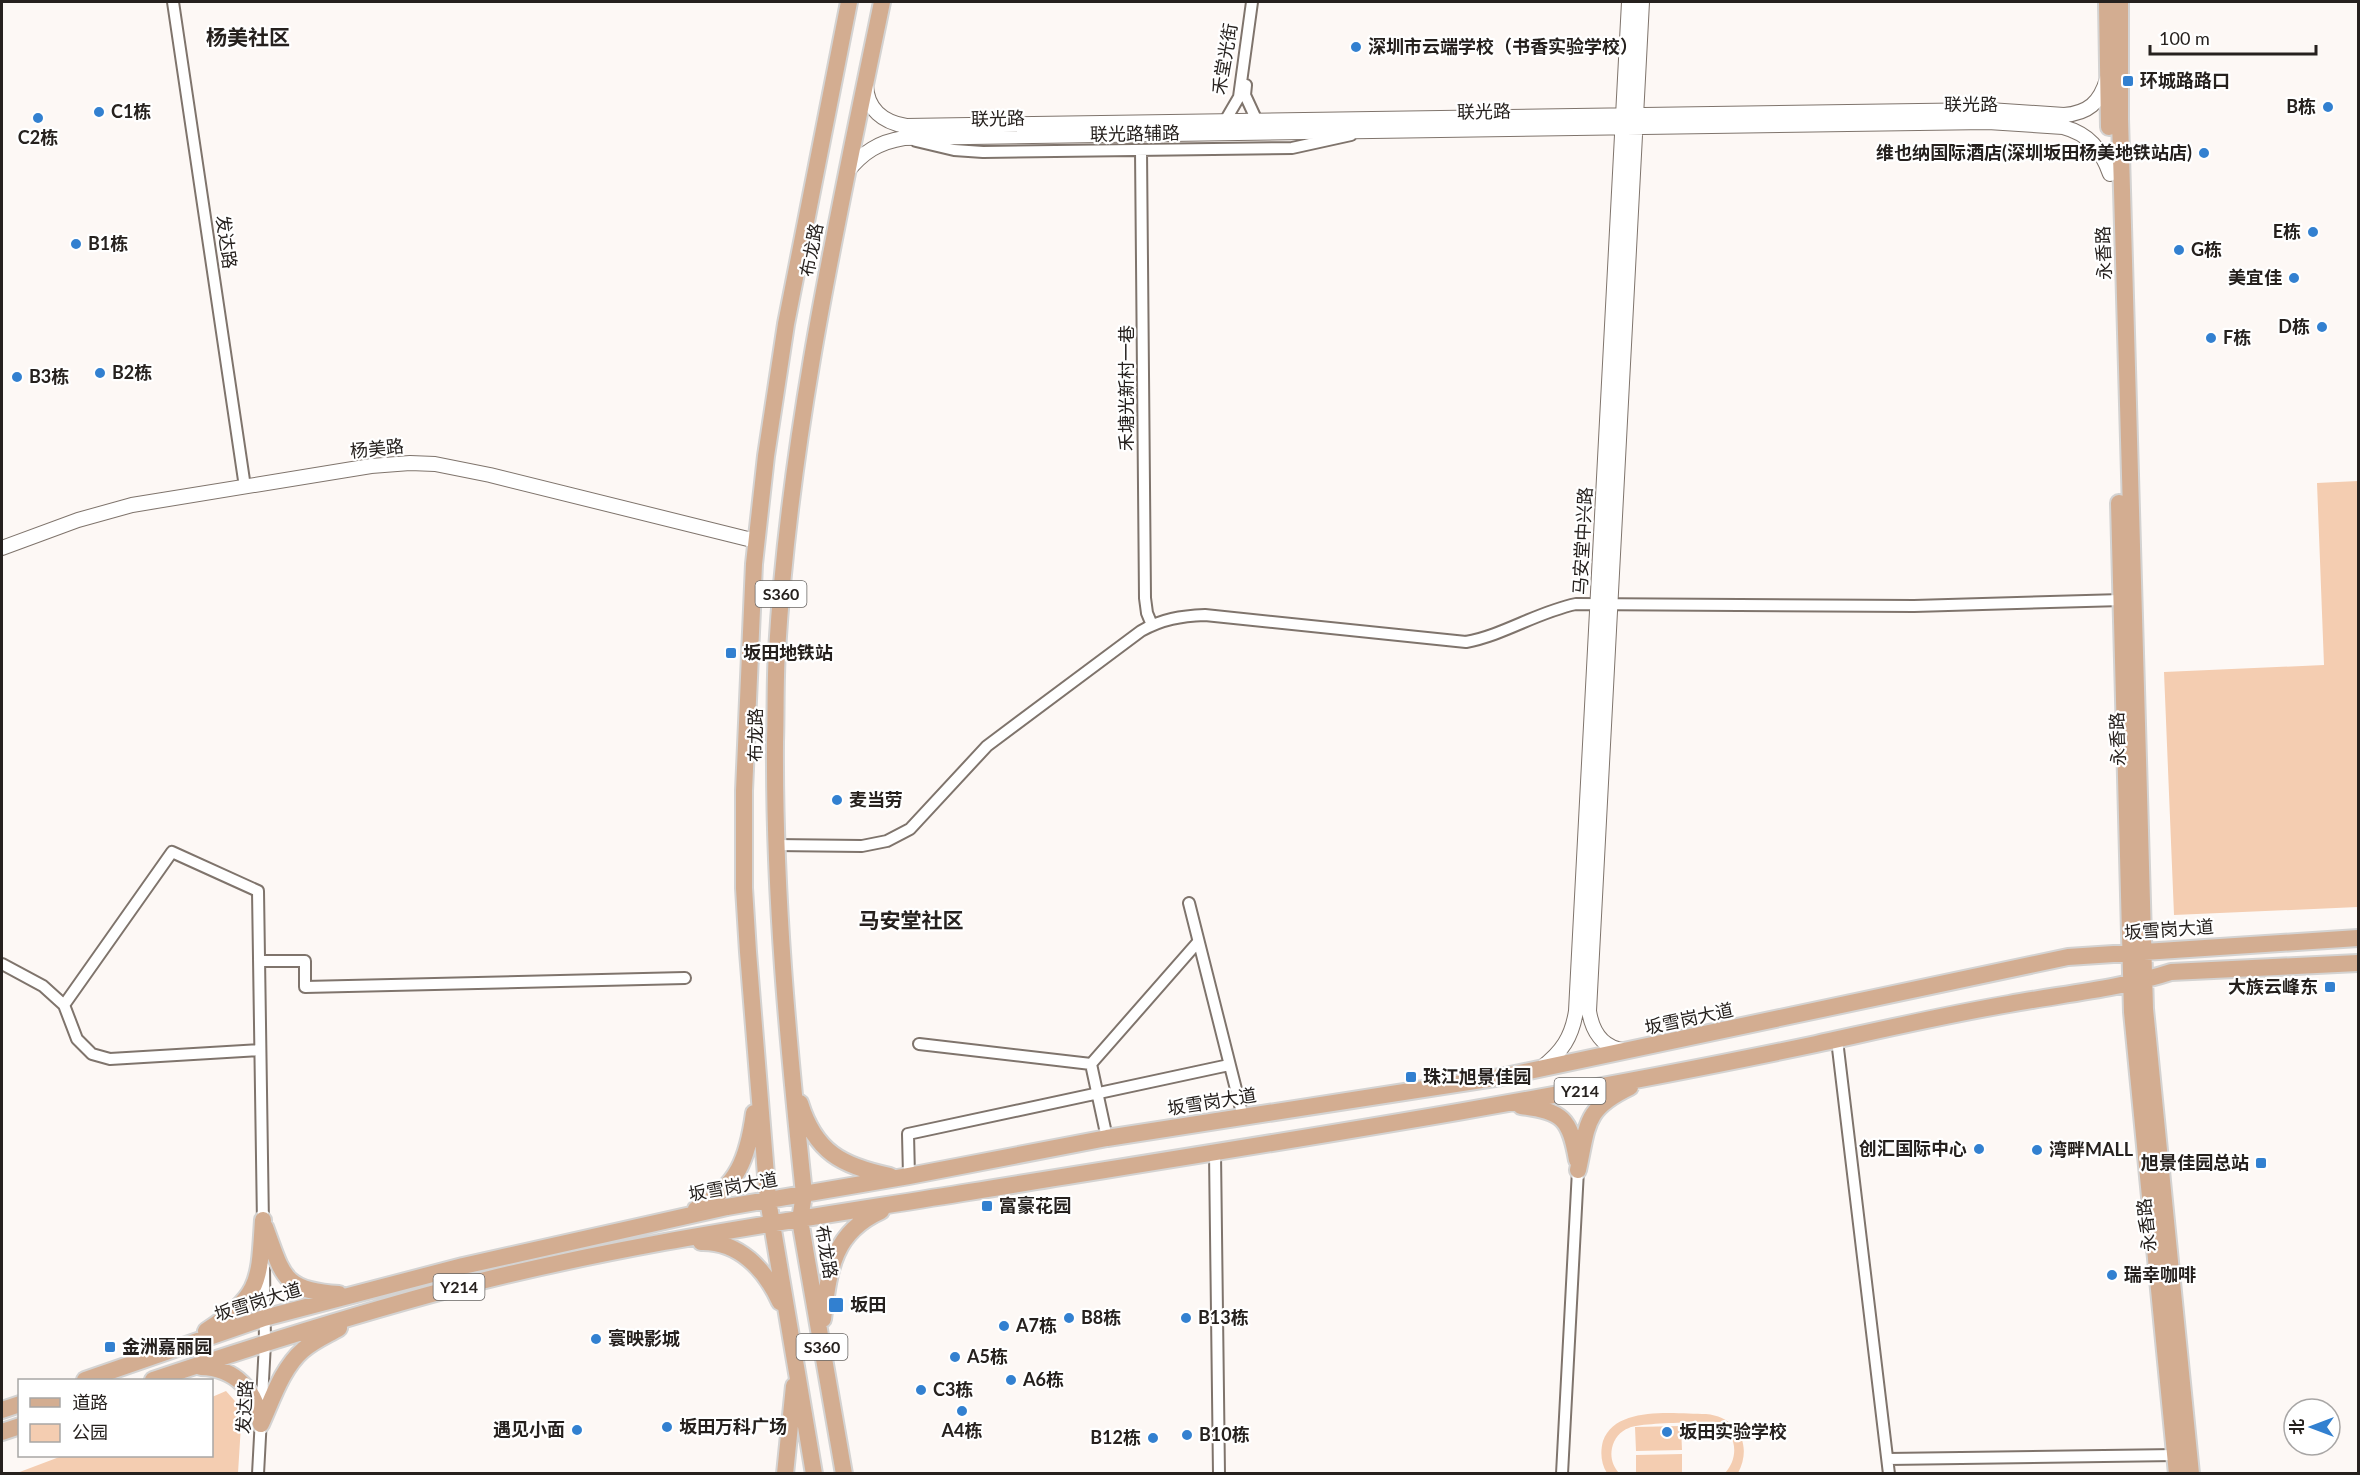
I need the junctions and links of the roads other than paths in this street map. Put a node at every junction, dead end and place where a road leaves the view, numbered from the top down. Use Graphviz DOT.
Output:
graph roads {
  1 [pos="173,2"];
  2 [pos="849,2"];
  3 [pos="882,2"];
  4 [pos="1252,2"];
  5 [pos="1258,2"];
  6 [pos="1629,2"];
  7 [pos="1642,2"];
  8 [pos="2107,2"];
  9 [pos="2120,2"];
  10 [pos="2108,75"];
  11 [pos="866,78"];
  12 [pos="1225,121"];
  13 [pos="1257,121"];
  14 [pos="1629,121"];
  15 [pos="1366,132"];
  16 [pos="904,138"];
  17 [pos="1142,150"];
  18 [pos="847,172"];
  19 [pos="2110,174"];
  20 [pos="245,487"];
  21 [pos="756,541"];
  22 [pos="2,548"];
  23 [pos="2122,600"];
  24 [pos="1605,604"];
  25 [pos="1152,625"];
  26 [pos="775,845"];
  27 [pos="1189,903"];
  28 [pos="2358,938"];
  29 [pos="1198,942"];
  30 [pos="2137,952"];
  31 [pos="259,961"];
  32 [pos="2358,963"];
  33 [pos="2,964"];
  34 [pos="685,978"];
  35 [pos="2138,981"];
  36 [pos="64,1005"];
  37 [pos="1837,1040"];
  38 [pos="919,1044"];
  39 [pos="260,1050"];
  40 [pos="1632,1051"];
  41 [pos="1090,1064"];
  42 [pos="1229,1065"];
  43 [pos="1540,1070"];
  44 [pos="791,1076"];
  45 [pos="1652,1077"];
  46 [pos="758,1083"];
  47 [pos="1097,1093"];
  48 [pos="1505,1104"];
  49 [pos="1243,1117"];
  50 [pos="1107,1138"];
  51 [pos="1215,1153"];
  52 [pos="1578,1170"];
  53 [pos="904,1177"];
  54 [pos="804,1194"];
  55 [pos="768,1200"];
  56 [pos="900,1203"];
  57 [pos="682,1216"];
  58 [pos="263,1220"];
  59 [pos="800,1220"];
  60 [pos="772,1224"];
  61 [pos="664,1243"];
  62 [pos="355,1295"];
  63 [pos="359,1316"];
  64 [pos="264,1318"];
  65 [pos="789,1320"];
  66 [pos="821,1337"];
  67 [pos="265,1342"];
  68 [pos="181,1347"];
  69 [pos="797,1367"];
  70 [pos="185,1370"];
  71 [pos="88,1379"];
  72 [pos="156,1379"];
  73 [pos="18,1405"];
  74 [pos="2,1410"];
  75 [pos="261,1424"];
  76 [pos="18,1427"];
  77 [pos="2,1432"];
  78 [pos="2176,1455"];
  79 [pos="1888,1459"];
  80 [pos="258,1473"];
  81 [pos="785,1473"];
  82 [pos="814,1473"];
  83 [pos="844,1473"];
  84 [pos="1219,1473"];
  85 [pos="1562,1473"];
  86 [pos="1889,1473"];
  87 [pos="2178,1473"];
  88 [pos="2191,1473"];
  1 -- 20 [label="street, 发达路"];
  2 -- 21 [label="main road, 布龙路 / S360"];
  3 -- 11 [label="main road, 布龙路 / S360"];
  4 -- 12 [label="street, 禾堂光街"];
  5 -- 13 [label="street"];
  6 -- 14 [label="street, 马安堂中兴路"];
  7 -- 14 [label="street, 马安堂中兴路"];
  8 -- 10 [label="main road, 永香路"];
  9 -- 30 [label="main road, 永香路"];
  10 -- 14 [label="street, 联光路"];
  10 -- 19 [label="main road, 永香路"];
  11 -- 12 [label="street, 联光路"];
  11 -- 18 [label="main road, 布龙路 / S360"];
  12 -- 13 [label="street, 联光路"];
  13 -- 14 [label="street, 联光路"];
  14 -- 15 [label="street, 联光路"];
  14 -- 19 [label="street, 联光路"];
  14 -- 24 [label="street, 马安堂中兴路"];
  15 -- 16 [label="street, 联光路"];
  15 -- 17 [label="street, 联光路辅路"];
  16 -- 17 [label="street, 联光路辅路"];
  16 -- 18 [label="street, 联光路"];
  17 -- 25 [label="street, 禾塘光新村一巷"];
  18 -- 26 [label="main road, 布龙路 / S360"];
  19 -- 23 [label="main road, 永香路"];
  20 -- 21 [label="street, 杨美路"];
  20 -- 22 [label="street, 杨美路"];
  21 -- 46 [label="main road, 布龙路 / S360"];
  23 -- 24 [label="street"];
  23 -- 30 [label="main road, 永香路"];
  24 -- 25 [label="street"];
  24 -- 40 [label="street, 马安堂中兴路"];
  24 -- 43 [label="street, 马安堂中兴路"];
  25 -- 26 [label="street"];
  26 -- 44 [label="main road, 布龙路 / S360"];
  27 -- 29 [label="street"];
  28 -- 30 [label="main road, 坂雪岗大道 / Y214"];
  29 -- 41 [label="street"];
  29 -- 42 [label="street"];
  30 -- 35 [label="main road, 永香路"];
  30 -- 40 [label="main road, 坂雪岗大道 / Y214"];
  31 -- 34 [label="street"];
  31 -- 36 [label="street, 发达路"];
  31 -- 39 [label="street, 发达路"];
  32 -- 35 [label="main road, Y214"];
  33 -- 36 [label="street"];
  35 -- 37 [label="main road, Y214"];
  35 -- 78 [label="main road, 永香路"];
  35 -- 88 [label="main road, 永香路"];
  36 -- 39 [label="street"];
  37 -- 45 [label="main road, Y214"];
  37 -- 79 [label="street"];
  38 -- 41 [label="street"];
  39 -- 58 [label="street, 发达路"];
  40 -- 43 [label="main road, 坂雪岗大道 / Y214"];
  41 -- 47 [label="street"];
  42 -- 47 [label="street"];
  42 -- 49 [label="street"];
  43 -- 49 [label="main road, 坂雪岗大道 / Y214"];
  44 -- 53 [label="main road"];
  44 -- 54 [label="main road, 布龙路 / S360"];
  45 -- 48 [label="main road, Y214"];
  45 -- 52 [label="main road"];
  46 -- 55 [label="main road, 布龙路 / S360"];
  46 -- 57 [label="main road"];
  47 -- 50 [label="street"];
  47 -- 53 [label="street"];
  48 -- 51 [label="main road, Y214"];
  48 -- 52 [label="main road"];
  49 -- 50 [label="main road, 坂雪岗大道 / Y214"];
  50 -- 53 [label="main road, 坂雪岗大道 / Y214"];
  51 -- 56 [label="main road, Y214"];
  51 -- 84 [label="street"];
  52 -- 85 [label="street"];
  53 -- 54 [label="main road, 坂雪岗大道 / Y214"];
  54 -- 55 [label="main road, 坂雪岗大道 / Y214"];
  54 -- 59 [label="main road, 布龙路 / S360"];
  55 -- 57 [label="main road, 坂雪岗大道 / Y214"];
  55 -- 60 [label="main road, 布龙路 / S360"];
  56 -- 59 [label="main road, Y214"];
  56 -- 66 [label="main road"];
  57 -- 62 [label="main road, 坂雪岗大道 / Y214"];
  58 -- 62 [label="main road"];
  58 -- 64 [label="street, 发达路"];
  58 -- 68 [label="main road"];
  59 -- 60 [label="main road, Y214"];
  59 -- 66 [label="main road, 布龙路 / S360"];
  60 -- 61 [label="main road, Y214"];
  60 -- 65 [label="main road, 布龙路 / S360"];
  61 -- 63 [label="main road, Y214"];
  61 -- 65 [label="main road"];
  62 -- 64 [label="main road, 坂雪岗大道 / Y214"];
  63 -- 67 [label="main road, Y214"];
  63 -- 75 [label="main road"];
  64 -- 67 [label="street, 发达路"];
  64 -- 68 [label="main road, 坂雪岗大道 / Y214"];
  65 -- 69 [label="main road, 布龙路 / S360"];
  66 -- 83 [label="main road, 布龙路 / S360"];
  67 -- 70 [label="main road, Y214"];
  67 -- 75 [label="street, 发达路"];
  68 -- 71 [label="main road, 坂雪岗大道 / Y214"];
  69 -- 81 [label="main road"];
  69 -- 82 [label="main road, 布龙路 / S360"];
  70 -- 72 [label="main road, Y214"];
  70 -- 75 [label="main road"];
  73 -- 74 [label="main road"];
  75 -- 80 [label="street, 发达路"];
  76 -- 77 [label="main road"];
  78 -- 79 [label="street"];
  78 -- 87 [label="main road, 永香路"];
  79 -- 86 [label="street"];
}
